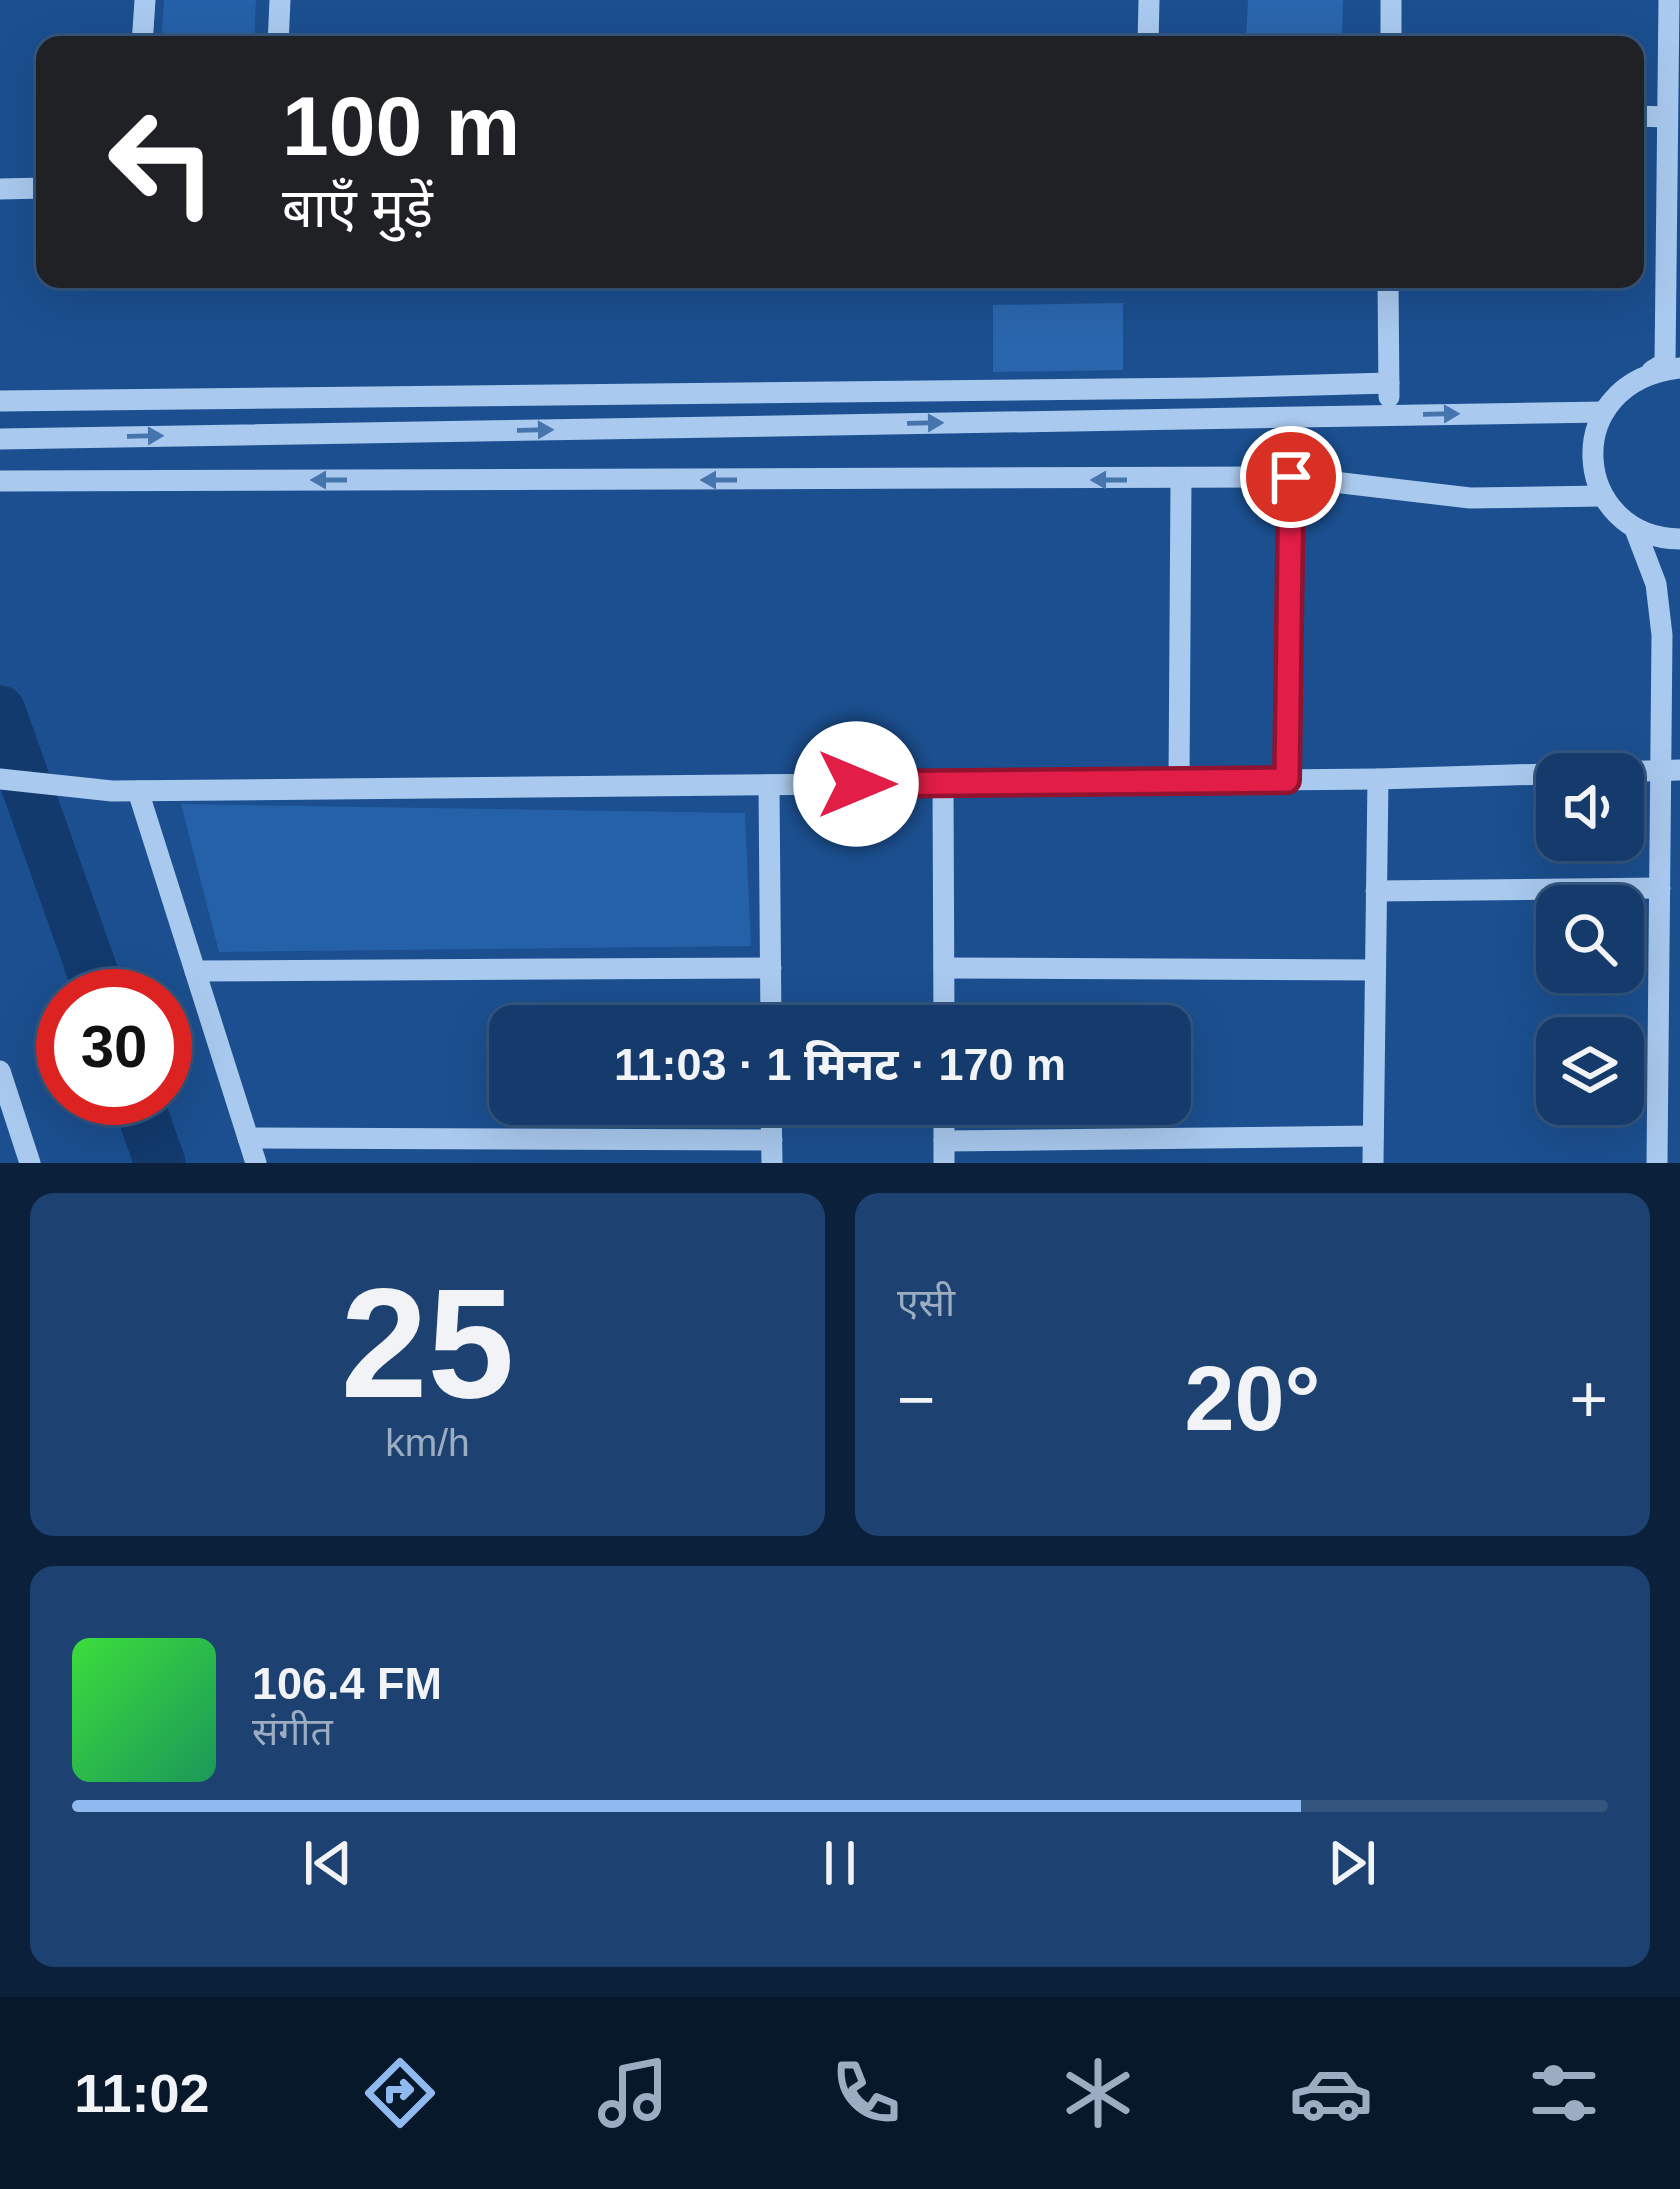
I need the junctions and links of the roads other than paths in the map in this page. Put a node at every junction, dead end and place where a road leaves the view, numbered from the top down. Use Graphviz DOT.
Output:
graph roads {
  1 [pos="145,0"];
  2 [pos="280,0"];
  3 [pos="1149,0"];
  4 [pos="1391,0"];
  5 [pos="1669,0"];
  6 [pos="143,36"];
  7 [pos="278,36"];
  8 [pos="1148,36"];
  9 [pos="1390,36"];
  10 [pos="1644,116"];
  11 [pos="1667,117"];
  12 [pos="1673,179"];
  13 [pos="36,188"];
  14 [pos="0,189"];
  15 [pos="1388,288"];
  16 [pos="1680,368"];
  17 [pos="1652,371"];
  18 [pos="1389,383"];
  19 [pos="0,401"];
  20 [pos="1604,412"];
  21 [pos="1389,415"];
  22 [pos="0,440"];
  23 [pos="1291,477"];
  24 [pos="1181,480"];
  25 [pos="0,481"];
  26 [pos="1603,496"];
  27 [pos="1635,529"];
  28 [pos="1680,539"];
  29 [pos="1671,770"];
  30 [pos="0,779"];
  31 [pos="1378,779"];
  32 [pos="1287,780"];
  33 [pos="1179,781"];
  34 [pos="944,783"];
  35 [pos="770,785"];
  36 [pos="138,791"];
  37 [pos="1660,888"];
  38 [pos="1376,891"];
  39 [pos="1670,959"];
  40 [pos="771,968"];
  41 [pos="944,968"];
  42 [pos="1375,970"];
  43 [pos="195,971"];
  44 [pos="771,1005"];
  45 [pos="944,1005"];
  46 [pos="0,1071"];
  47 [pos="772,1125"];
  48 [pos="1373,1136"];
  49 [pos="248,1138"];
  50 [pos="772,1140"];
  51 [pos="944,1152"];
  52 [pos="30,1163"];
  53 [pos="256,1163"];
  54 [pos="772,1163"];
  55 [pos="1372,1163"];
  56 [pos="1658,1163"];
  1 -- 6 [label="street"];
  2 -- 7 [label="street"];
  3 -- 8 [label="street"];
  4 -- 9 [label="street"];
  5 -- 11 [label="street"];
  10 -- 11 [label="street"];
  11 -- 12 [label="street"];
  12 -- 17 [label="street"];
  13 -- 14 [label="street"];
  15 -- 18 [label="street"];
  16 -- 17 [label="street"];
  17 -- 20 [label="street"];
  18 -- 19 [label="street"];
  18 -- 21 [label="street"];
  21 -- 20 [label="street, one-way"];
  20 -- 26 [label="street"];
  22 -- 21 [label="street, one-way"];
  23 -- 24 [label="street"];
  23 -- 26 [label="street"];
  23 -- 32 [label="street"];
  24 -- 25 [label="street, one-way"];
  24 -- 33 [label="street"];
  26 -- 27 [label="street"];
  27 -- 28 [label="street"];
  27 -- 29 [label="street"];
  29 -- 31 [label="street"];
  29 -- 37 [label="street"];
  30 -- 36 [label="street"];
  31 -- 32 [label="street"];
  31 -- 38 [label="street"];
  32 -- 33 [label="street"];
  33 -- 34 [label="street"];
  34 -- 35 [label="street"];
  34 -- 41 [label="street"];
  35 -- 36 [label="street"];
  35 -- 40 [label="street"];
  36 -- 43 [label="street"];
  37 -- 38 [label="street"];
  37 -- 39 [label="street"];
  38 -- 42 [label="street"];
  39 -- 56 [label="street"];
  40 -- 43 [label="street"];
  40 -- 44 [label="street"];
  41 -- 42 [label="street"];
  41 -- 45 [label="street"];
  42 -- 48 [label="street"];
  43 -- 49 [label="street"];
  46 -- 52 [label="street"];
  47 -- 50 [label="street"];
  48 -- 51 [label="street"];
  48 -- 55 [label="street"];
  49 -- 50 [label="street"];
  49 -- 53 [label="street"];
  50 -- 54 [label="street"];
}
